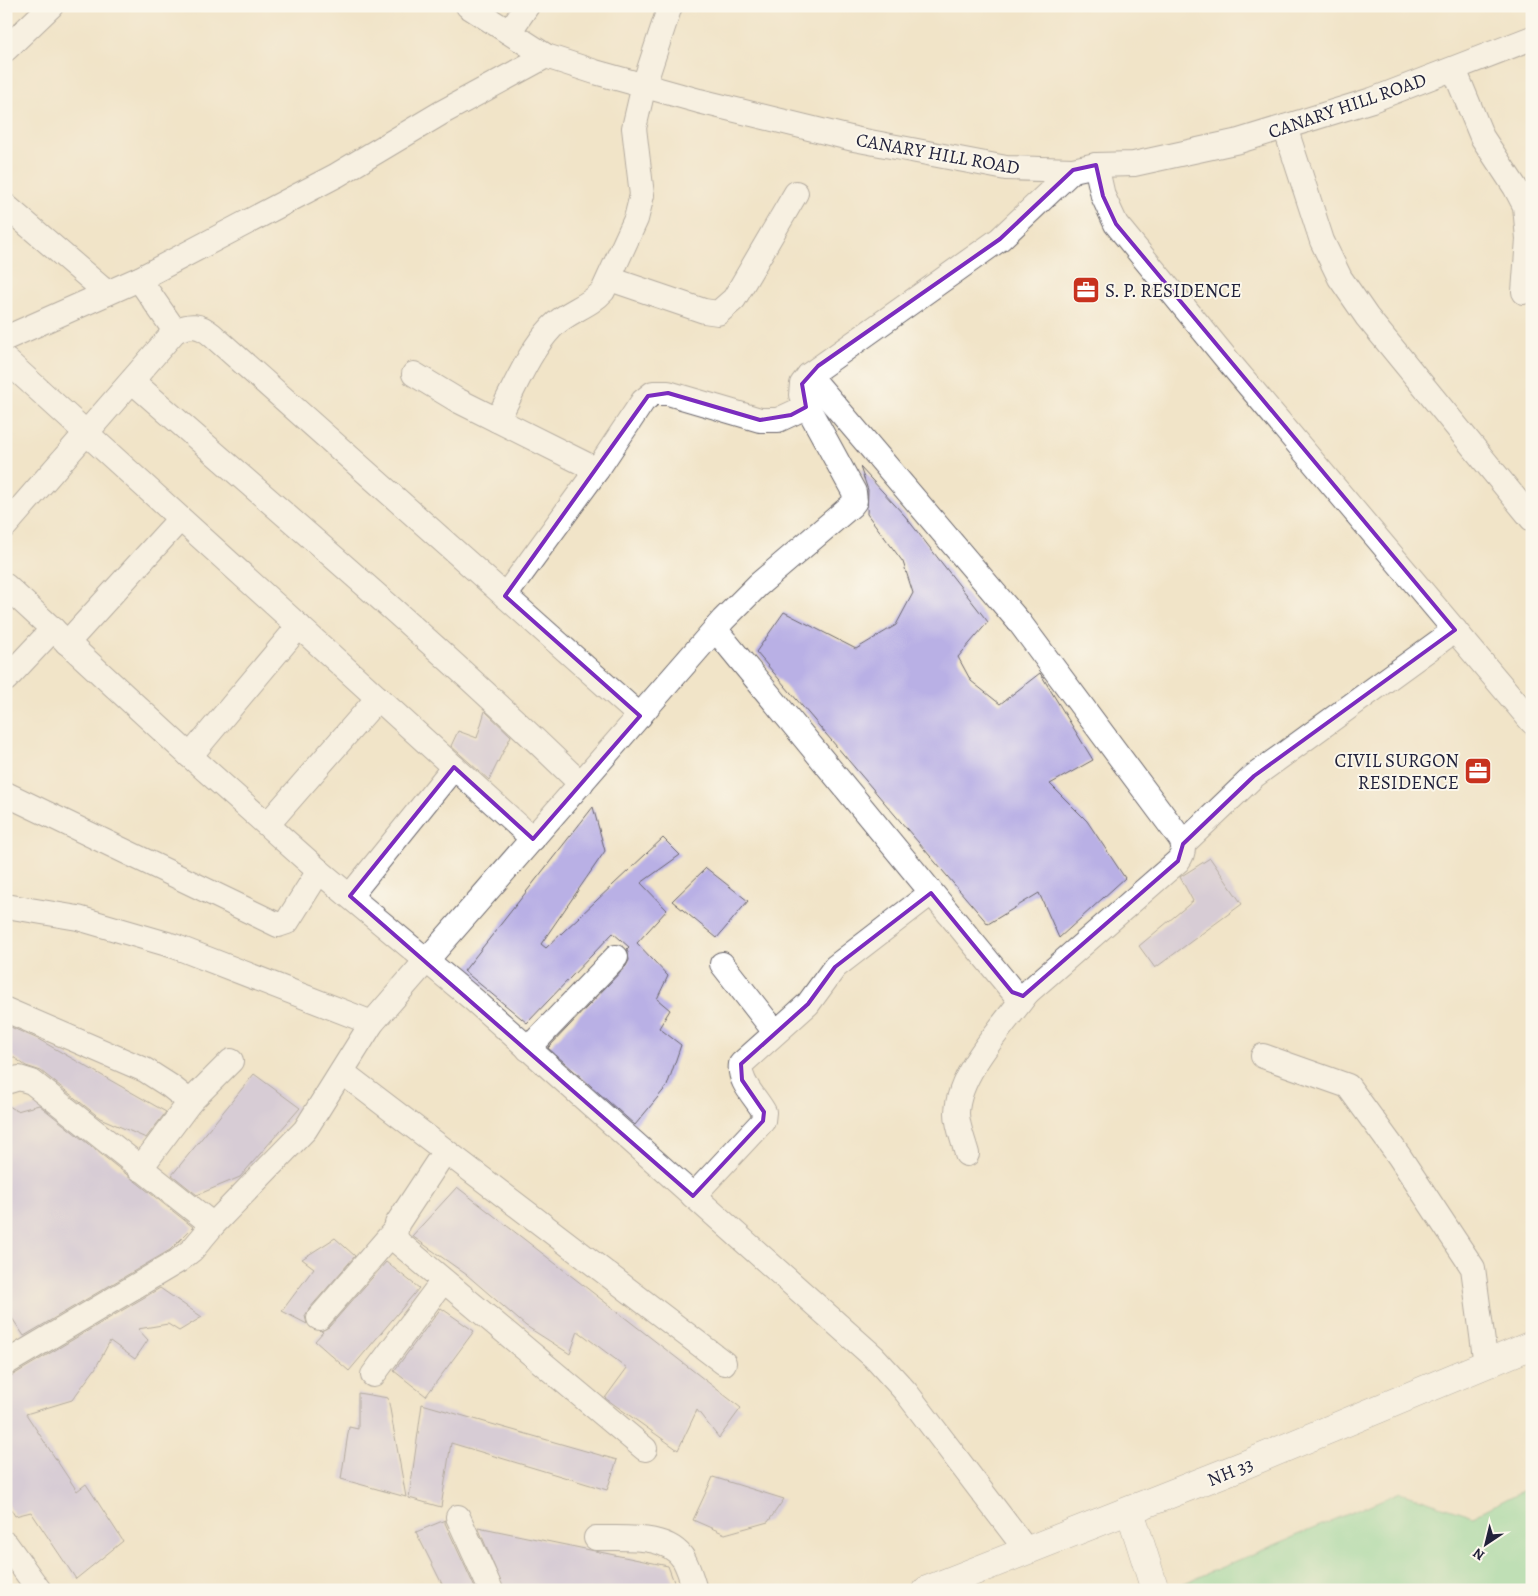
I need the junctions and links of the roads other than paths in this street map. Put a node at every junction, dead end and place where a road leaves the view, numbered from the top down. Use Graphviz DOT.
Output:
graph roads {
  1 [pos="51,6"];
  2 [pos="468,6"];
  3 [pos="527,6"];
  4 [pos="670,6"];
  5 [pos="510,32"];
  6 [pos="1532,38"];
  7 [pos="6,49"];
  8 [pos="546,56"];
  9 [pos="1454,69"];
  10 [pos="644,85"];
  11 [pos="1285,127"];
  12 [pos="1084,167"];
  13 [pos="796,193"];
  14 [pos="6,206"];
  15 [pos="610,278"];
  16 [pos="139,279"];
  17 [pos="1524,292"];
  18 [pos="107,293"];
  19 [pos="175,331"];
  20 [pos="6,338"];
  21 [pos="6,360"];
  22 [pos="414,374"];
  23 [pos="809,375"];
  24 [pos="132,381"];
  25 [pos="806,407"];
  26 [pos="497,420"];
  27 [pos="86,433"];
  28 [pos="597,470"];
  29 [pos="180,518"];
  30 [pos="1532,519"];
  31 [pos="6,525"];
  32 [pos="6,586"];
  33 [pos="506,596"];
  34 [pos="299,626"];
  35 [pos="715,628"];
  36 [pos="1455,630"];
  37 [pos="60,636"];
  38 [pos="6,679"];
  39 [pos="378,698"];
  40 [pos="640,716"];
  41 [pos="1532,722"];
  42 [pos="190,756"];
  43 [pos="454,767"];
  44 [pos="581,784"];
  45 [pos="6,794"];
  46 [pos="268,824"];
  47 [pos="533,840"];
  48 [pos="1183,844"];
  49 [pos="320,871"];
  50 [pos="931,893"];
  51 [pos="350,896"];
  52 [pos="6,906"];
  53 [pos="616,957"];
  54 [pos="426,959"];
  55 [pos="722,964"];
  56 [pos="1027,994"];
  57 [pos="6,1010"];
  58 [pos="372,1023"];
  59 [pos="775,1032"];
  60 [pos="528,1049"];
  61 [pos="1263,1056"];
  62 [pos="231,1061"];
  63 [pos="342,1072"];
  64 [pos="6,1082"];
  65 [pos="190,1102"];
  66 [pos="445,1150"];
  67 [pos="967,1154"];
  68 [pos="140,1169"];
  69 [pos="693,1196"];
  70 [pos="213,1225"];
  71 [pos="395,1230"];
  72 [pos="443,1281"];
  73 [pos="319,1318"];
  74 [pos="1532,1345"];
  75 [pos="6,1363"];
  76 [pos="724,1364"];
  77 [pos="1486,1365"];
  78 [pos="373,1375"];
  79 [pos="645,1449"];
  80 [pos="1130,1511"];
  81 [pos="458,1517"];
  82 [pos="596,1538"];
  83 [pos="6,1544"];
  84 [pos="1027,1551"];
  85 [pos="39,1590"];
  86 [pos="491,1590"];
  87 [pos="695,1590"];
  88 [pos="927,1590"];
  89 [pos="1155,1590"];
  1 -- 7 [label="street"];
  2 -- 5 [label="street, CANARY HILL ROAD"];
  3 -- 5 [label="street"];
  4 -- 10 [label="street"];
  5 -- 8 [label="street, CANARY HILL ROAD"];
  6 -- 9 [label="street, CANARY HILL ROAD"];
  8 -- 10 [label="street, CANARY HILL ROAD"];
  8 -- 16 [label="street"];
  9 -- 11 [label="street, CANARY HILL ROAD"];
  9 -- 17 [label="street"];
  10 -- 12 [label="street, CANARY HILL ROAD"];
  10 -- 15 [label="street"];
  11 -- 12 [label="street, CANARY HILL ROAD"];
  11 -- 30 [label="street"];
  12 -- 23 [label="street"];
  12 -- 36 [label="street"];
  13 -- 15 [label="street"];
  14 -- 18 [label="street"];
  15 -- 26 [label="street"];
  16 -- 18 [label="street"];
  16 -- 19 [label="street"];
  18 -- 20 [label="street"];
  19 -- 24 [label="street"];
  19 -- 33 [label="street"];
  21 -- 27 [label="street"];
  22 -- 26 [label="street"];
  23 -- 25 [label="street"];
  23 -- 48 [label="street"];
  24 -- 27 [label="street"];
  24 -- 44 [label="street"];
  25 -- 28 [label="street"];
  25 -- 35 [label="street"];
  26 -- 28 [label="street"];
  27 -- 29 [label="street"];
  27 -- 31 [label="street"];
  28 -- 33 [label="street"];
  29 -- 34 [label="street"];
  29 -- 37 [label="street"];
  32 -- 37 [label="street"];
  33 -- 40 [label="street"];
  34 -- 39 [label="street"];
  34 -- 42 [label="street"];
  35 -- 40 [label="street"];
  35 -- 50 [label="street"];
  36 -- 41 [label="street"];
  36 -- 48 [label="street"];
  37 -- 38 [label="street"];
  37 -- 42 [label="street"];
  39 -- 43 [label="street"];
  39 -- 46 [label="street"];
  40 -- 44 [label="street"];
  42 -- 46 [label="street"];
  43 -- 47 [label="street"];
  43 -- 51 [label="street"];
  44 -- 47 [label="street"];
  45 -- 49 [label="street"];
  46 -- 49 [label="street"];
  47 -- 54 [label="street"];
  48 -- 56 [label="street"];
  49 -- 51 [label="street"];
  50 -- 56 [label="street"];
  50 -- 59 [label="street"];
  51 -- 54 [label="street"];
  52 -- 58 [label="street"];
  53 -- 60 [label="street"];
  54 -- 58 [label="street"];
  54 -- 60 [label="street"];
  55 -- 59 [label="street"];
  56 -- 67 [label="street"];
  57 -- 65 [label="street"];
  58 -- 63 [label="street"];
  59 -- 69 [label="street"];
  60 -- 69 [label="street"];
  61 -- 77 [label="street"];
  62 -- 65 [label="street"];
  63 -- 66 [label="street"];
  63 -- 70 [label="street"];
  64 -- 68 [label="street"];
  65 -- 68 [label="street"];
  66 -- 71 [label="street"];
  66 -- 76 [label="street"];
  68 -- 70 [label="street"];
  69 -- 84 [label="street"];
  70 -- 75 [label="street"];
  71 -- 72 [label="street"];
  71 -- 73 [label="street"];
  72 -- 78 [label="street"];
  72 -- 79 [label="street"];
  74 -- 77 [label="main road, NH 33"];
  77 -- 80 [label="main road, NH 33"];
  80 -- 84 [label="main road, NH 33"];
  80 -- 89 [label="main road"];
  81 -- 86 [label="street"];
  82 -- 87 [label="street"];
  83 -- 85 [label="street"];
  84 -- 88 [label="main road, NH 33"];
}
